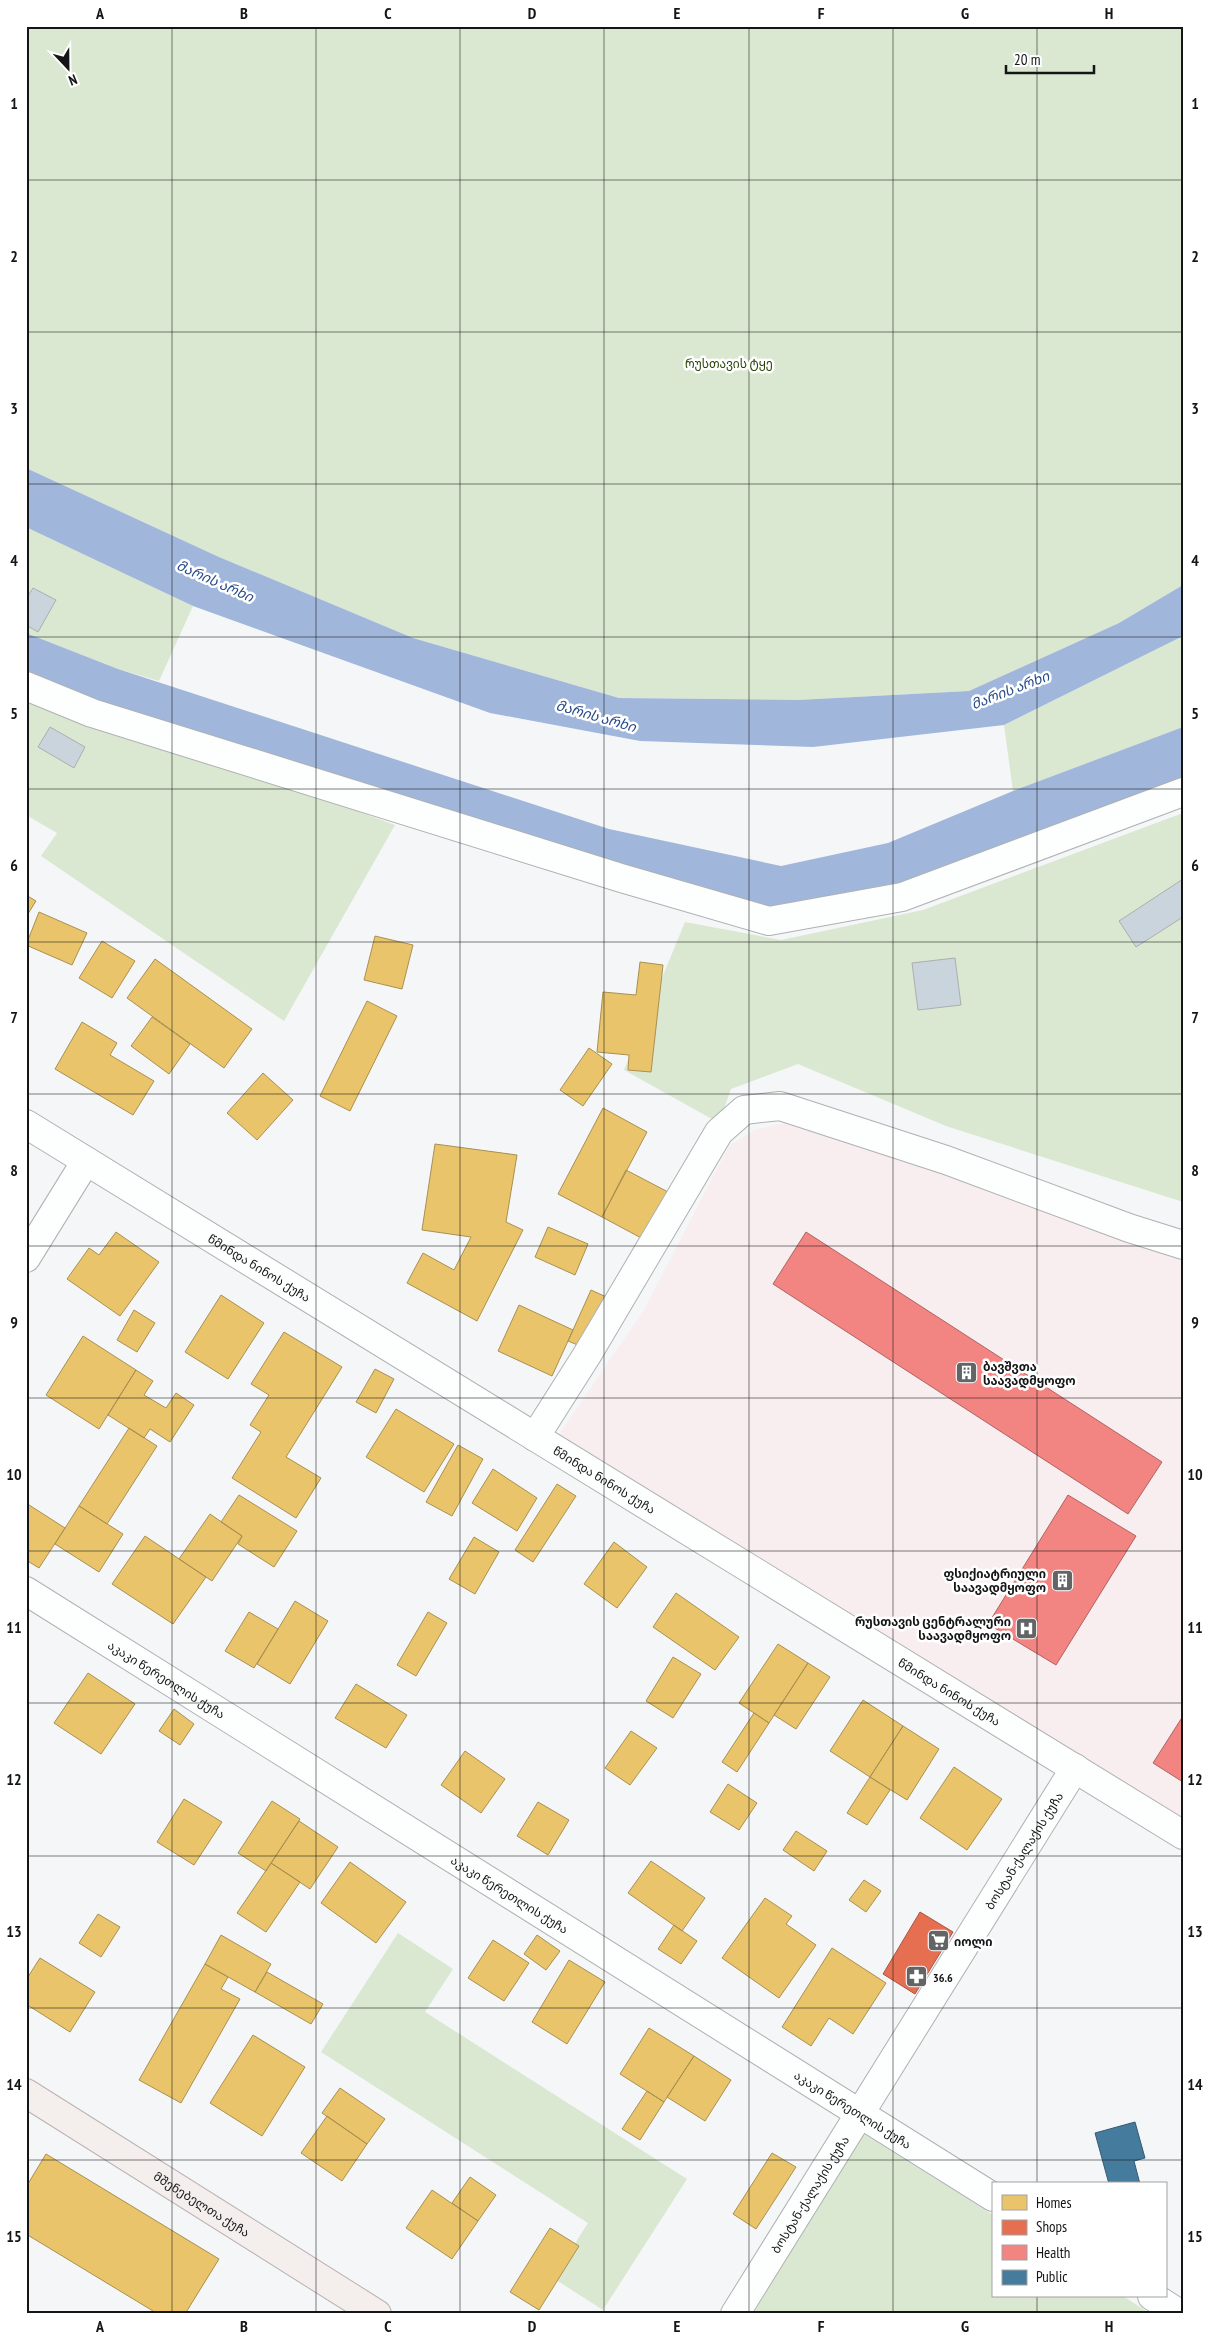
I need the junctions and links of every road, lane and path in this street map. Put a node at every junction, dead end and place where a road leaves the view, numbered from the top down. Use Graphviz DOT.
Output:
graph roads {
  1 [pos="26,686"];
  2 [pos="1183,792"];
  3 [pos="26,1124"];
  4 [pos="86,1161"];
  5 [pos="1183,1245"];
  6 [pos="26,1258"];
  7 [pos="535,1437"];
  8 [pos="26,1591"];
  9 [pos="1075,1768"];
  10 [pos="1183,1835"];
  11 [pos="26,2093"];
  12 [pos="859,2113"];
  13 [pos="992,2196"];
  14 [pos="1155,2298"];
  15 [pos="377,2314"];
  16 [pos="735,2314"];
  17 [pos="1180,2314"];
  1 -- 2 [label="street"];
  3 -- 4 [label="street, წმინდა ნინოს ქუჩა"];
  4 -- 6 [label="street"];
  4 -- 7 [label="street, წმინდა ნინოს ქუჩა"];
  5 -- 7 [label="street"];
  7 -- 9 [label="street, წმინდა ნინოს ქუჩა"];
  8 -- 12 [label="street, აკაკი წერეთლის ქუჩა"];
  9 -- 10 [label="street, წმინდა ნინოს ქუჩა"];
  9 -- 12 [label="street, ბოსტან-ქალაქის ქუჩა"];
  11 -- 15 [label="main road, მშენებელთა ქუჩა"];
  12 -- 13 [label="street, აკაკი წერეთლის ქუჩა"];
  12 -- 16 [label="street, ბოსტან-ქალაქის ქუჩა"];
  14 -- 17 [label="street"];
}
